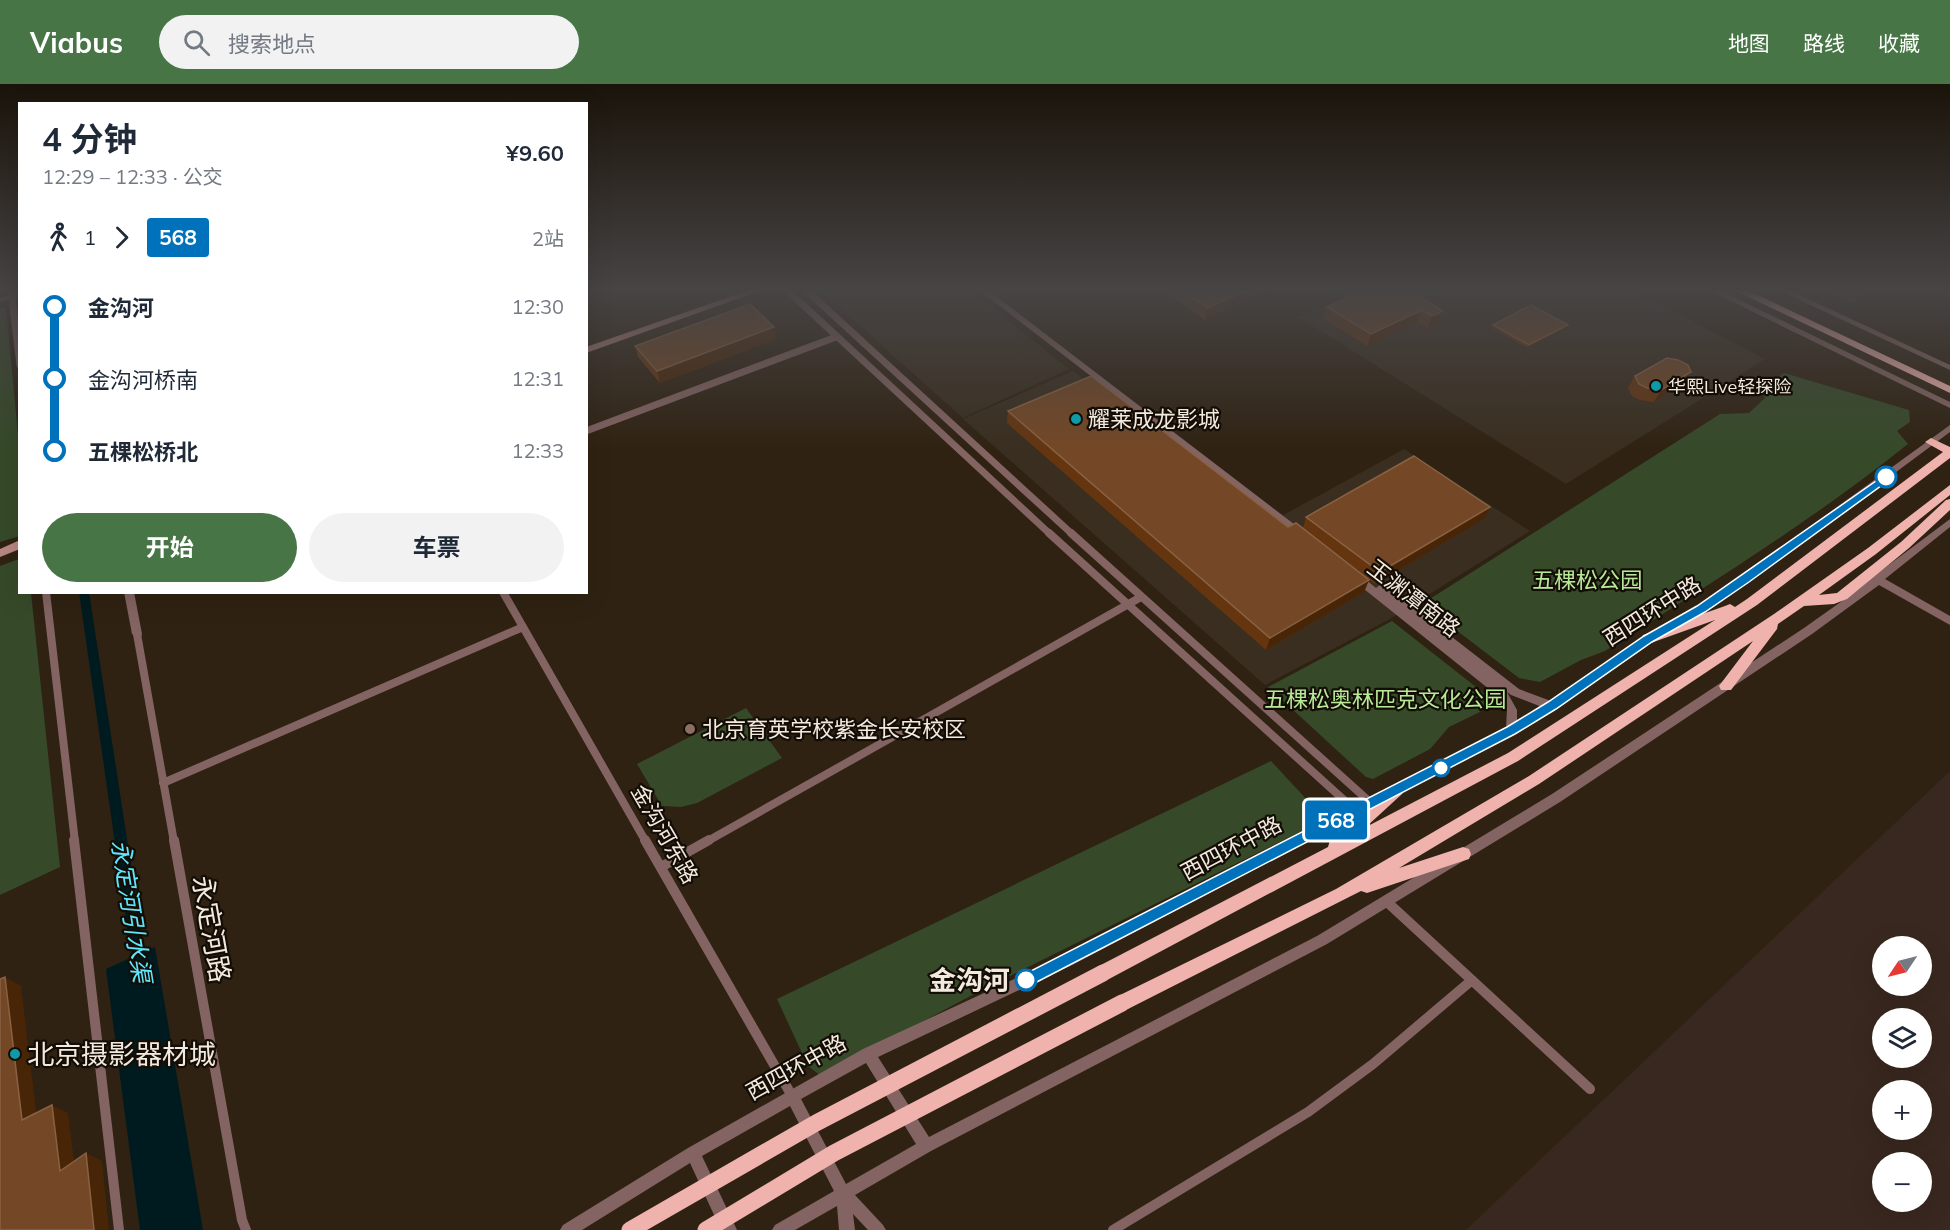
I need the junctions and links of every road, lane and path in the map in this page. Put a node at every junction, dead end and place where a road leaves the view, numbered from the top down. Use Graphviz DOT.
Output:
graph roads {
  1 [pos="605,343"];
  2 [pos="819,343"];
  3 [pos="843,343"];
  4 [pos="864,343"];
  5 [pos="1052,343"];
  6 [pos="1063,343"];
  7 [pos="1823,343"];
  8 [pos="1852,343"];
  9 [pos="1872,343"];
  10 [pos="1897,343"];
  11 [pos="588,349"];
  12 [pos="1950,368"];
  13 [pos="1950,380"];
  14 [pos="1950,390"];
  15 [pos="1950,405"];
  16 [pos="1950,428"];
  17 [pos="588,430"];
  18 [pos="1931,442"];
  19 [pos="1950,451"];
  20 [pos="1950,489"];
  21 [pos="1950,503"];
  22 [pos="1950,522"];
  23 [pos="1302,527"];
  24 [pos="1305,538"];
  25 [pos="18,547"];
  26 [pos="0,553"];
  27 [pos="1353,575"];
  28 [pos="1878,579"];
  29 [pos="1379,586"];
  30 [pos="46,594"];
  31 [pos="129,594"];
  32 [pos="503,594"];
  33 [pos="1141,597"];
  34 [pos="1801,601"];
  35 [pos="1752,602"];
  36 [pos="1127,605"];
  37 [pos="1779,616"];
  38 [pos="1950,621"];
  39 [pos="522,627"];
  40 [pos="137,634"];
  41 [pos="1648,639"];
  42 [pos="1726,686"];
  43 [pos="1552,706"];
  44 [pos="1511,730"];
  45 [pos="164,783"];
  46 [pos="1397,790"];
  47 [pos="1371,803"];
  48 [pos="1355,810"];
  49 [pos="1463,854"];
  50 [pos="1318,860"];
  51 [pos="661,867"];
  52 [pos="1342,894"];
  53 [pos="1386,901"];
  54 [pos="1472,980"];
  55 [pos="868,1054"];
  56 [pos="1590,1089"];
  57 [pos="792,1096"];
  58 [pos="926,1146"];
  59 [pos="693,1153"];
  60 [pos="843,1192"];
  61 [pos="119,1230"];
  62 [pos="246,1230"];
  63 [pos="568,1230"];
  64 [pos="630,1230"];
  65 [pos="706,1230"];
  66 [pos="729,1230"];
  67 [pos="780,1230"];
  68 [pos="847,1230"];
  69 [pos="878,1230"];
  70 [pos="1113,1230"];
  1 -- 11 [label="main road"];
  2 -- 17 [label="street"];
  3 -- 36 [label="street"];
  4 -- 33 [label="street"];
  5 -- 24 [label="street"];
  6 -- 23 [label="street"];
  7 -- 15 [label="street"];
  8 -- 14 [label="highway"];
  9 -- 13 [label="highway"];
  10 -- 12 [label="street"];
  16 -- 18 [label="street, 西四环中路"];
  18 -- 19 [label="highway"];
  18 -- 41 [label="street, 西四环中路"];
  19 -- 35 [label="highway, 西四环中路"];
  20 -- 34 [label="highway"];
  21 -- 34 [label="highway"];
  22 -- 28 [label="street"];
  25 -- 26 [label="main road"];
  27 -- 44 [label="street, 玉渊潭南路"];
  28 -- 38 [label="street"];
  28 -- 42 [label="street"];
  29 -- 43 [label="street, 玉渊潭南路"];
  30 -- 61 [label="street"];
  31 -- 40 [label="street"];
  32 -- 39 [label="street, 金沟河东路"];
  33 -- 36 [label="street"];
  33 -- 47 [label="street"];
  34 -- 37 [label="highway"];
  35 -- 41 [label="highway"];
  35 -- 50 [label="highway, 西四环中路"];
  36 -- 48 [label="street"];
  36 -- 51 [label="street"];
  37 -- 42 [label="highway"];
  37 -- 52 [label="highway"];
  39 -- 45 [label="street"];
  39 -- 51 [label="street, 金沟河东路"];
  40 -- 45 [label="street, 永定河路"];
  41 -- 43 [label="street, 西四环中路"];
  42 -- 49 [label="street"];
  43 -- 44 [label="street, 西四环中路"];
  44 -- 46 [label="street, 西四环中路"];
  45 -- 62 [label="street, 永定河路"];
  46 -- 47 [label="street, 西四环中路"];
  46 -- 50 [label="highway"];
  47 -- 48 [label="street, 西四环中路"];
  48 -- 55 [label="street, 西四环中路"];
  49 -- 52 [label="highway"];
  49 -- 53 [label="street"];
  50 -- 64 [label="highway, 西四环中路, bridge"];
  51 -- 57 [label="street, 金沟河东路"];
  52 -- 65 [label="highway, bridge"];
  53 -- 54 [label="street"];
  53 -- 58 [label="street"];
  54 -- 56 [label="street"];
  54 -- 70 [label="street"];
  55 -- 57 [label="street, 西四环中路"];
  55 -- 58 [label="street"];
  57 -- 59 [label="street, 西四环中路"];
  57 -- 60 [label="street"];
  58 -- 60 [label="street"];
  59 -- 63 [label="street, 西四环中路"];
  59 -- 66 [label="street"];
  60 -- 67 [label="street"];
  60 -- 68 [label="street"];
  60 -- 69 [label="street"];
}
